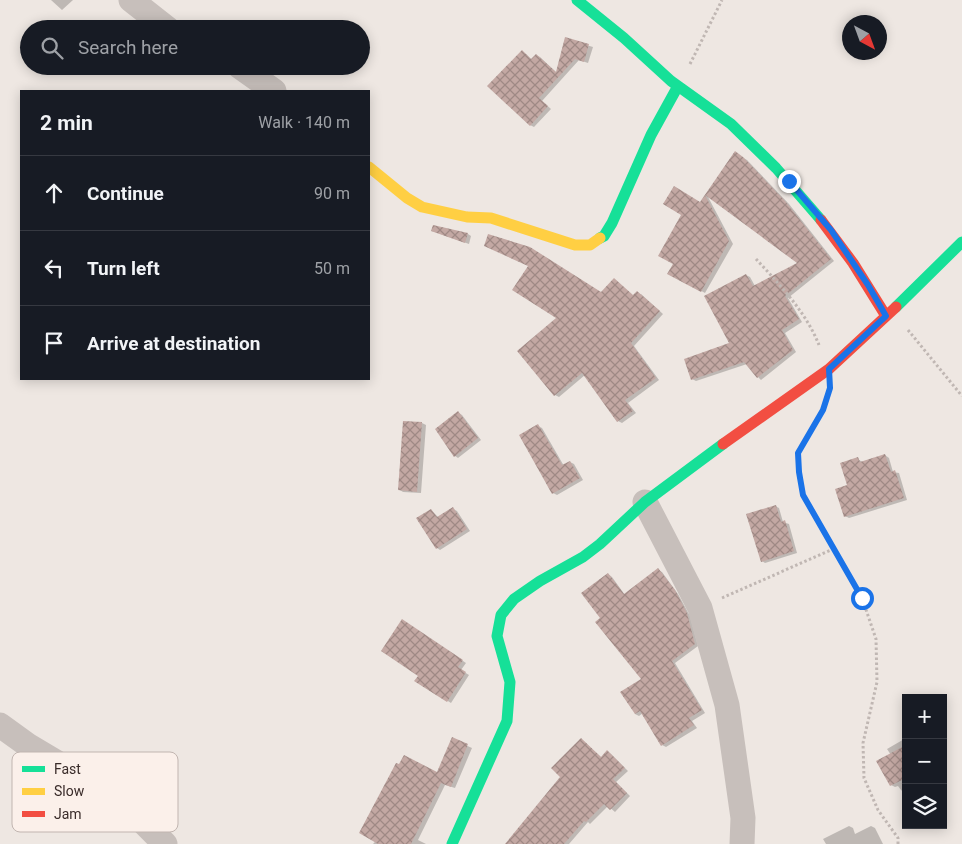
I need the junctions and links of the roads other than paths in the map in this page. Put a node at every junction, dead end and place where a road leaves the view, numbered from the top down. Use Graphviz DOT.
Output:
graph roads {
  1 [pos="131,0"];
  2 [pos="577,0"];
  3 [pos="157,20"];
  4 [pos="252,75"];
  5 [pos="681,87"];
  6 [pos="273,90"];
  7 [pos="370,168"];
  8 [pos="962,242"];
  9 [pos="889,313"];
  10 [pos="645,502"];
  11 [pos="0,725"];
  12 [pos="39,752"];
  13 [pos="153,832"];
  14 [pos="165,844"];
  15 [pos="452,844"];
  16 [pos="742,844"];
  1 -- 3 [label="street"];
  2 -- 5 [label="street"];
  4 -- 6 [label="street"];
  5 -- 7 [label="street"];
  5 -- 9 [label="street"];
  8 -- 9 [label="street"];
  9 -- 10 [label="street"];
  10 -- 15 [label="street"];
  10 -- 16 [label="street"];
  11 -- 12 [label="street"];
  13 -- 14 [label="street"];
}
